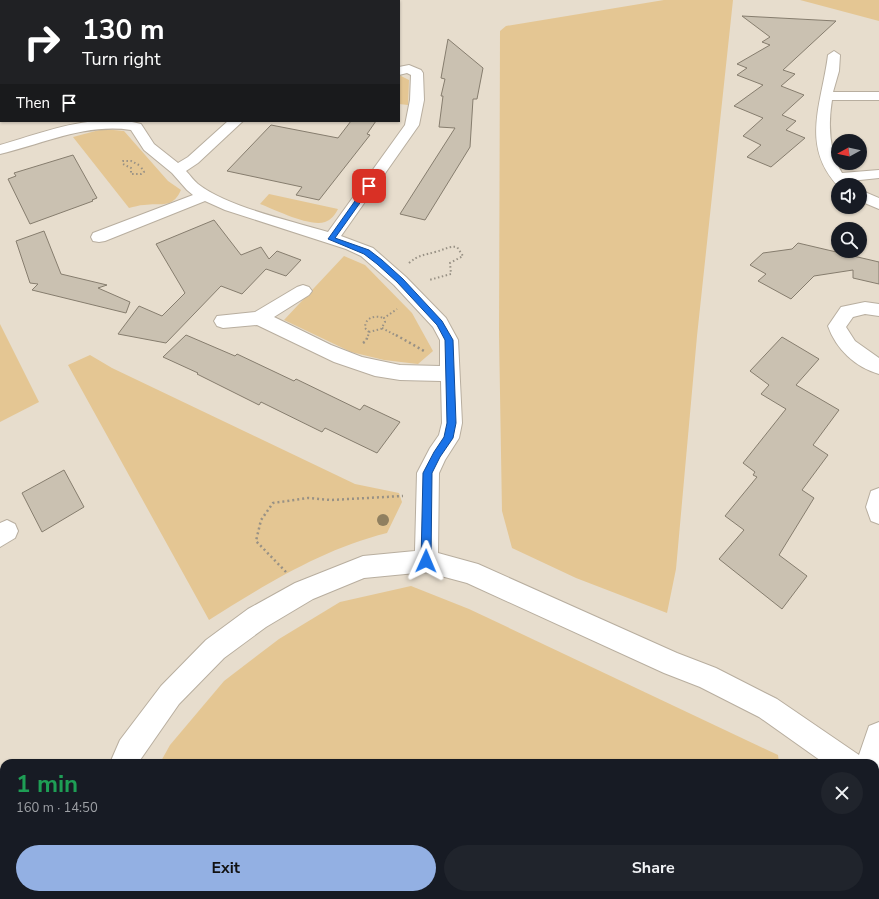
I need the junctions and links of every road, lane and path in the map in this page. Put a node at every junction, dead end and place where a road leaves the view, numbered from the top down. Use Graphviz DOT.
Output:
graph roads {
  1 [pos="834,55"];
  2 [pos="400,70"];
  3 [pos="826,96"];
  4 [pos="879,96"];
  5 [pos="235,122"];
  6 [pos="53,128"];
  7 [pos="0,150"];
  8 [pos="146,163"];
  9 [pos="140,165"];
  10 [pos="177,170"];
  11 [pos="879,174"];
  12 [pos="840,178"];
  13 [pos="858,178"];
  14 [pos="204,195"];
  15 [pos="867,198"];
  16 [pos="879,204"];
  17 [pos="99,237"];
  18 [pos="331,239"];
  19 [pos="405,267"];
  20 [pos="427,280"];
  21 [pos="303,292"];
  22 [pos="412,293"];
  23 [pos="879,310"];
  24 [pos="259,318"];
  25 [pos="384,318"];
  26 [pos="223,321"];
  27 [pos="382,328"];
  28 [pos="369,332"];
  29 [pos="360,346"];
  30 [pos="431,354"];
  31 [pos="879,367"];
  32 [pos="452,374"];
  33 [pos="408,496"];
  34 [pos="879,498"];
  35 [pos="879,514"];
  36 [pos="426,561"];
  37 [pos="304,591"];
  38 [pos="879,736"];
  39 [pos="126,759"];
  40 [pos="842,759"];
  41 [pos="871,759"];
  1 -- 3 [label="street"];
  2 -- 18 [label="street"];
  3 -- 4 [label="street"];
  3 -- 12 [label="street"];
  5 -- 10 [label="street"];
  6 -- 7 [label="street"];
  6 -- 10 [label="street"];
  8 -- 9 [label="path"];
  9 -- 9 [label="path"];
  10 -- 14 [label="street"];
  11 -- 13 [label="street"];
  14 -- 17 [label="street"];
  14 -- 18 [label="street"];
  15 -- 16 [label="street"];
  18 -- 22 [label="street"];
  19 -- 20 [label="path"];
  21 -- 24 [label="street"];
  22 -- 25 [label="path"];
  22 -- 32 [label="street"];
  23 -- 31 [label="street"];
  24 -- 26 [label="street"];
  24 -- 32 [label="street"];
  25 -- 27 [label="path"];
  25 -- 28 [label="path"];
  27 -- 28 [label="path"];
  27 -- 30 [label="path"];
  28 -- 29 [label="path"];
  32 -- 36 [label="street"];
  33 -- 37 [label="path"];
  34 -- 35 [label="street"];
  36 -- 37 [label="street"];
  36 -- 40 [label="street"];
  37 -- 39 [label="street"];
  38 -- 41 [label="street"];
}
